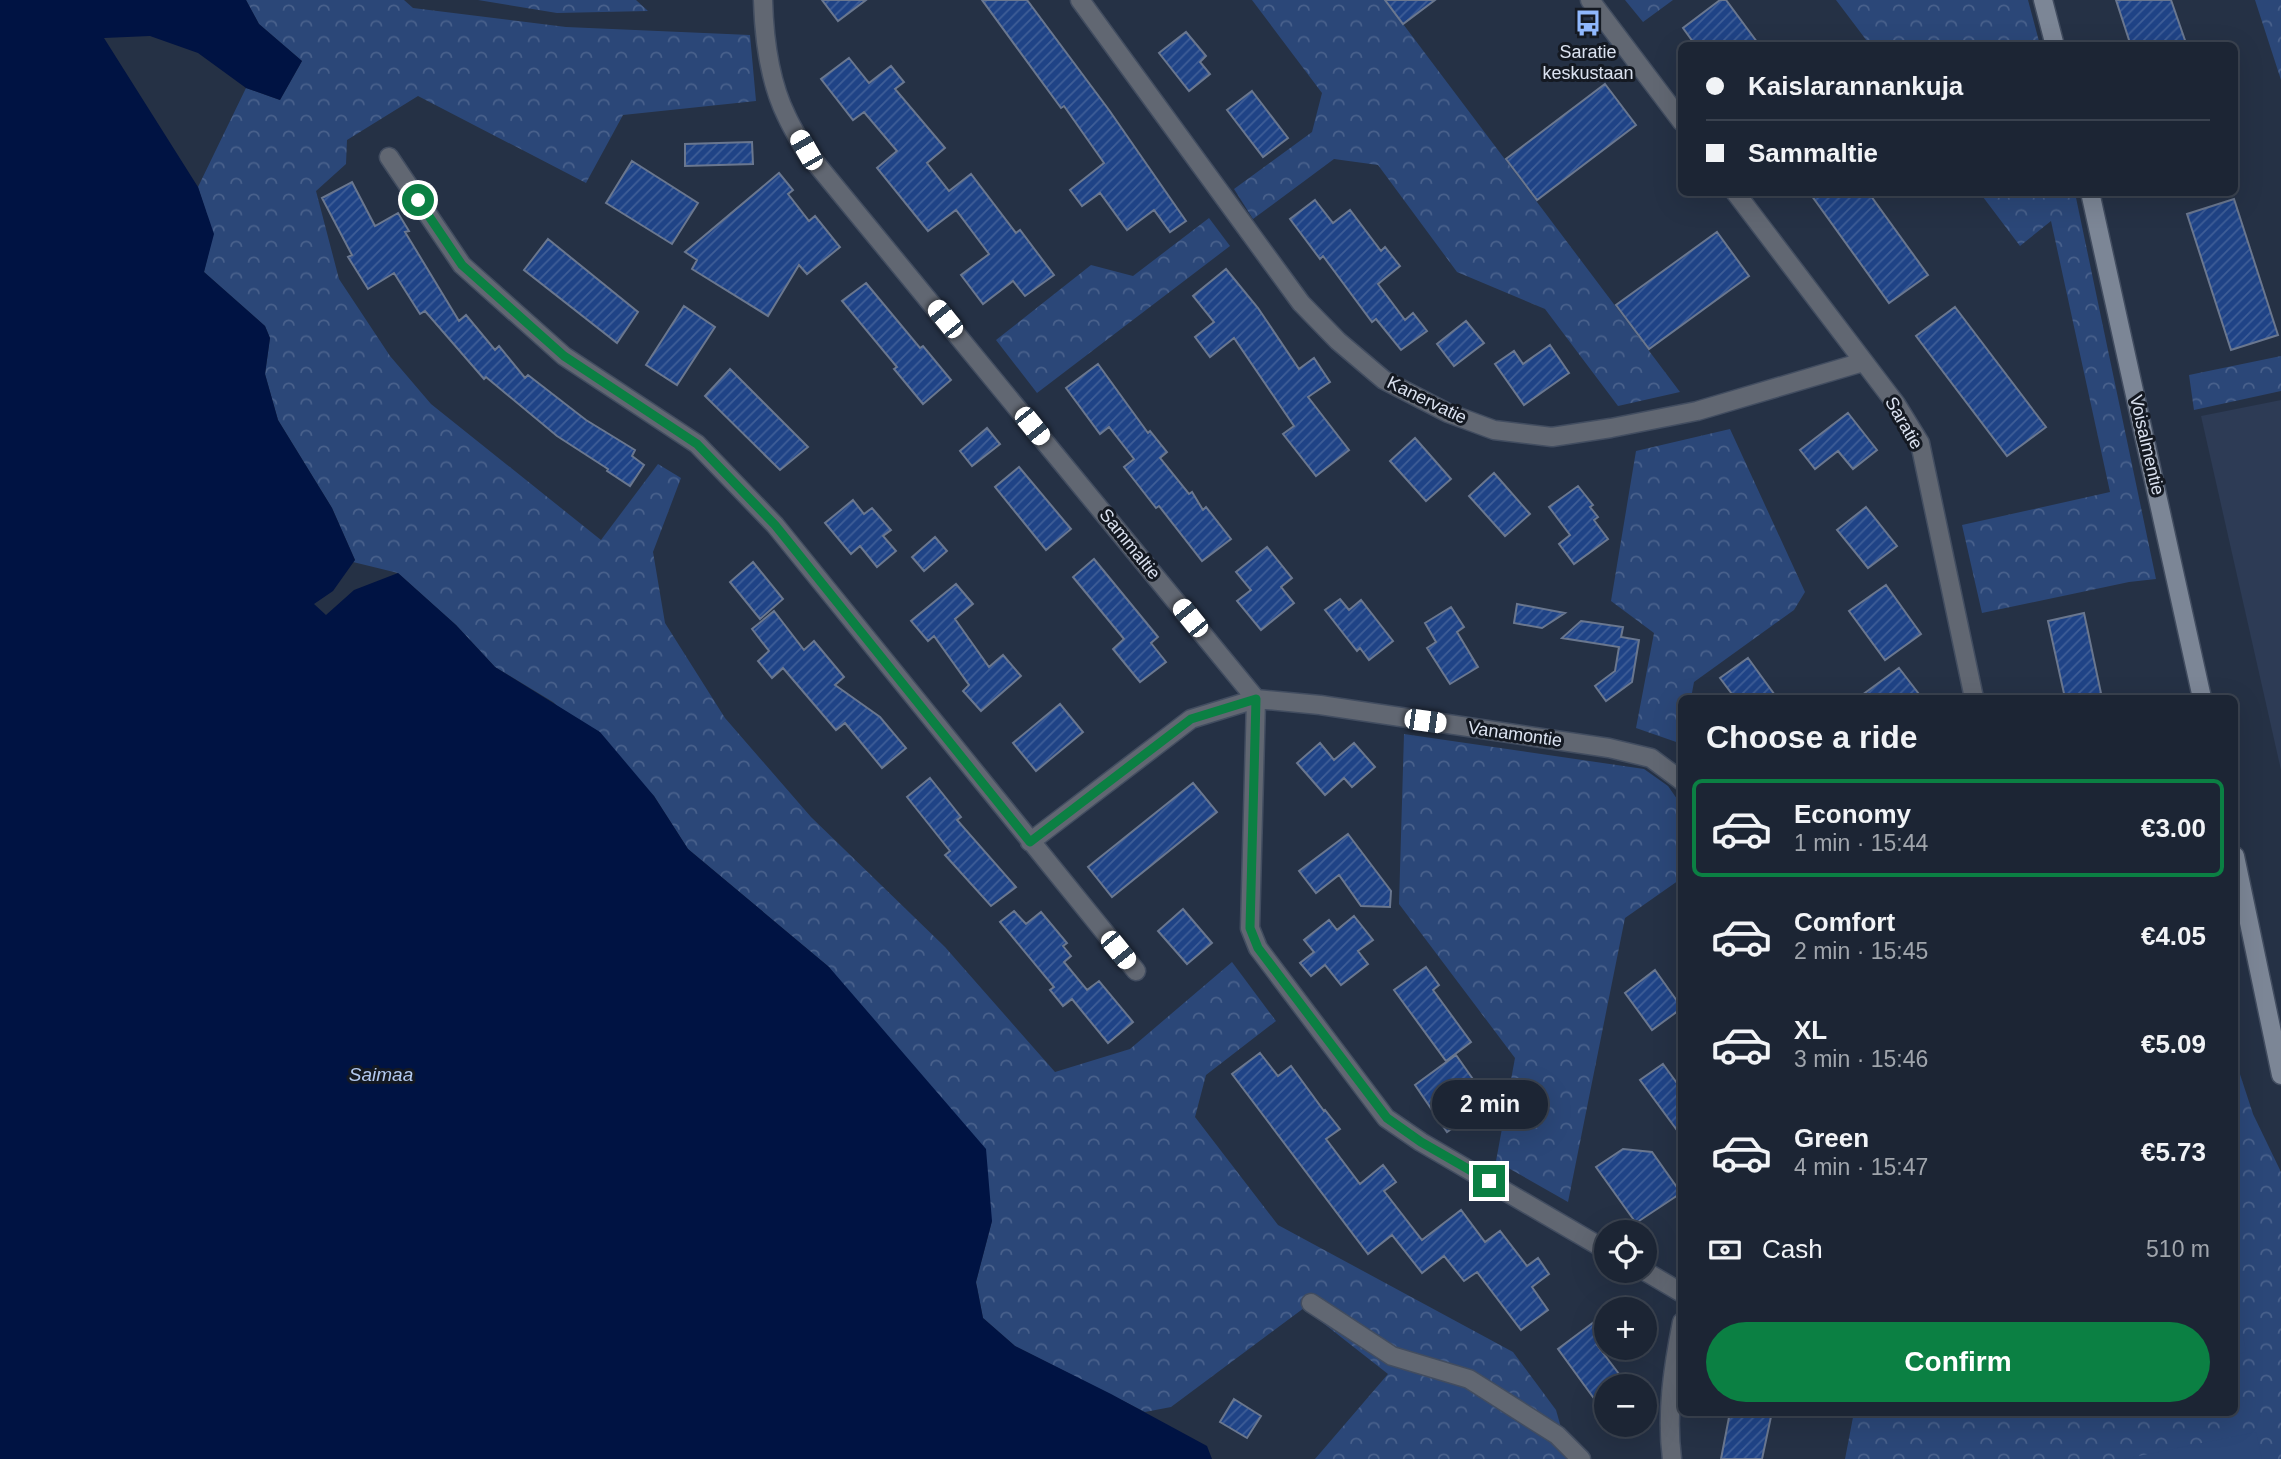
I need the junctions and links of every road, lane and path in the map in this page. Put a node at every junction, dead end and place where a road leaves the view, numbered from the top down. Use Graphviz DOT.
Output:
graph roads {
  1 [pos="763,0"];
  2 [pos="1080,0"];
  3 [pos="1590,0"];
  4 [pos="2043,0"];
  5 [pos="2053,42"];
  6 [pos="1678,116"];
  7 [pos="389,157"];
  8 [pos="1738,196"];
  9 [pos="2092,196"];
  10 [pos="1863,362"];
  11 [pos="1973,695"];
  12 [pos="2201,695"];
  13 [pos="1256,699"];
  14 [pos="1678,778"];
  15 [pos="1030,842"];
  16 [pos="2238,870"];
  17 [pos="1136,971"];
  18 [pos="2281,1075"];
  19 [pos="1594,1243"];
  20 [pos="1657,1278"];
  21 [pos="1678,1291"];
  22 [pos="1311,1303"];
  23 [pos="1678,1342"];
  24 [pos="1581,1459"];
  25 [pos="1672,1459"];
  1 -- 13 [label="street, Sammaltie"];
  2 -- 10 [label="street, Kanervatie"];
  3 -- 6 [label="street"];
  4 -- 5 [label="street"];
  7 -- 15 [label="street"];
  8 -- 10 [label="street, Saratie"];
  9 -- 12 [label="street, Voisalmentie"];
  10 -- 11 [label="street, Saratie"];
  13 -- 14 [label="street, Vanamontie"];
  13 -- 15 [label="street"];
  13 -- 19 [label="street"];
  15 -- 17 [label="street"];
  16 -- 18 [label="street"];
  20 -- 21 [label="street"];
  22 -- 24 [label="street"];
  23 -- 25 [label="street"];
}
